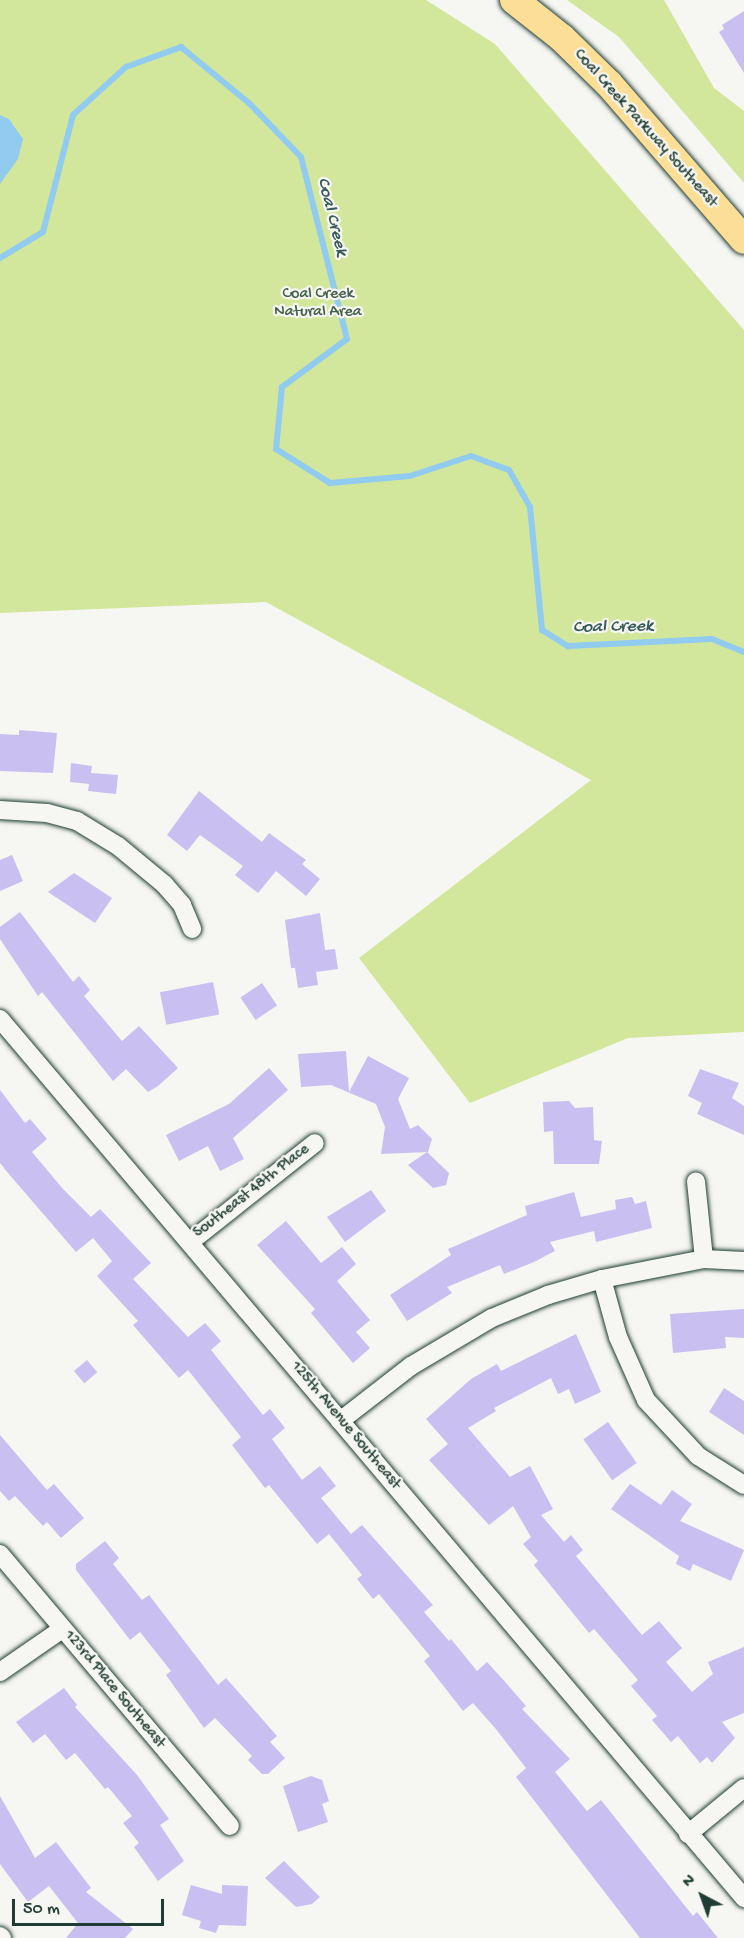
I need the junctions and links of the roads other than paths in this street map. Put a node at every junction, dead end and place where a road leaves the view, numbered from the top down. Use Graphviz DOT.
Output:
graph roads {
  1 [pos="514,0"];
  2 [pos="744,240"];
  3 [pos="0,810"];
  4 [pos="192,929"];
  5 [pos="0,1019"];
  6 [pos="315,1143"];
  7 [pos="696,1181"];
  8 [pos="190,1242"];
  9 [pos="704,1259"];
  10 [pos="744,1261"];
  11 [pos="602,1279"];
  12 [pos="340,1420"];
  13 [pos="744,1485"];
  14 [pos="0,1554"];
  15 [pos="62,1629"];
  16 [pos="0,1672"];
  17 [pos="744,1788"];
  18 [pos="230,1826"];
  19 [pos="688,1834"];
  20 [pos="744,1898"];
  1 -- 2 [label="main road, Coal Creek Parkway Southeast"];
  3 -- 4 [label="street"];
  5 -- 8 [label="street, 125th Avenue Southeast"];
  6 -- 8 [label="street, Southeast 48th Place"];
  7 -- 9 [label="street"];
  8 -- 12 [label="street, 125th Avenue Southeast"];
  9 -- 10 [label="street"];
  9 -- 11 [label="street"];
  11 -- 12 [label="street"];
  11 -- 13 [label="street"];
  12 -- 19 [label="street, 125th Avenue Southeast"];
  14 -- 15 [label="street, 123rd Place Southeast"];
  15 -- 16 [label="street"];
  15 -- 18 [label="street, 123rd Place Southeast"];
  17 -- 19 [label="street"];
  19 -- 20 [label="street, 125th Avenue Southeast"];
}
